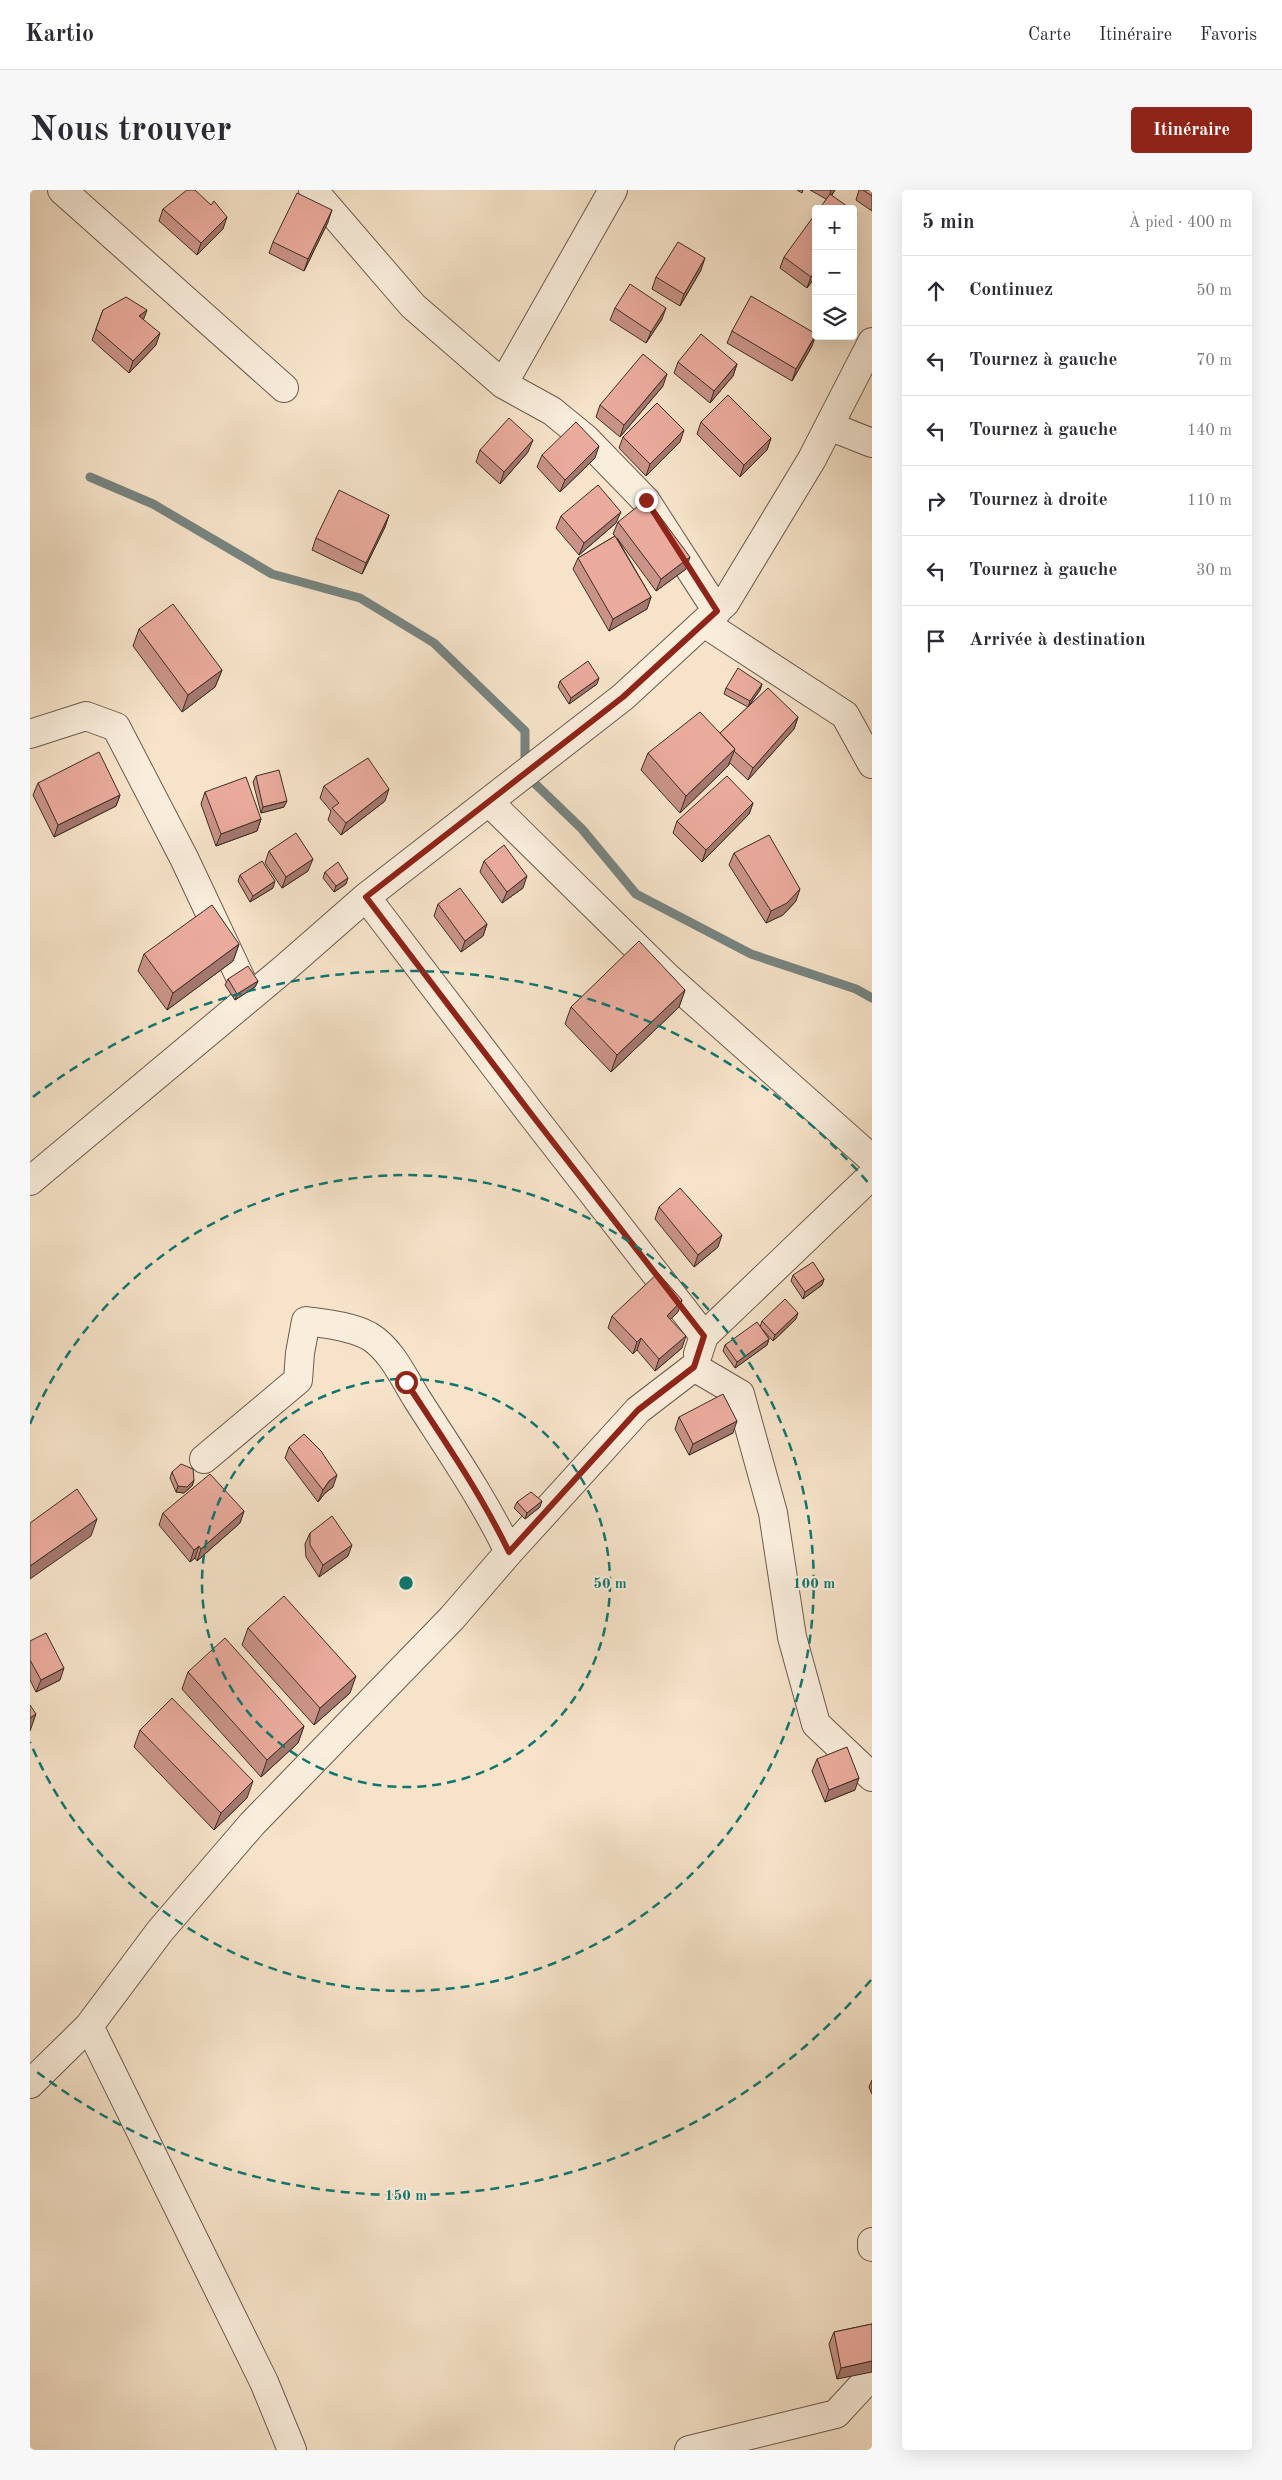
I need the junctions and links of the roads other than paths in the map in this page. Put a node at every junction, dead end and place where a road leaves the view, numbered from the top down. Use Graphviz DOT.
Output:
graph roads {
  1 [pos="62,190"];
  2 [pos="313,190"];
  3 [pos="613,190"];
  4 [pos="872,342"];
  5 [pos="503,384"];
  6 [pos="284,388"];
  7 [pos="829,426"];
  8 [pos="872,443"];
  9 [pos="710,617"];
  10 [pos="30,734"];
  11 [pos="872,764"];
  12 [pos="489,802"];
  13 [pos="366,897"];
  14 [pos="249,996"];
  15 [pos="872,1159"];
  16 [pos="872,1174"];
  17 [pos="30,1181"];
  18 [pos="704,1336"];
  19 [pos="694,1367"];
  20 [pos="204,1459"];
  21 [pos="509,1552"];
  22 [pos="872,1777"];
  23 [pos="89,2026"];
  24 [pos="30,2084"];
  25 [pos="872,2242"];
  26 [pos="872,2247"];
  27 [pos="872,2374"];
  28 [pos="292,2450"];
  29 [pos="689,2450"];
  1 -- 6 [label="street"];
  2 -- 5 [label="street"];
  3 -- 5 [label="street"];
  4 -- 7 [label="street"];
  5 -- 9 [label="street"];
  7 -- 8 [label="street"];
  7 -- 9 [label="street"];
  9 -- 11 [label="street"];
  9 -- 12 [label="street"];
  10 -- 14 [label="street"];
  12 -- 13 [label="street"];
  12 -- 15 [label="street"];
  13 -- 14 [label="street"];
  13 -- 18 [label="street"];
  14 -- 17 [label="street"];
  16 -- 18 [label="street"];
  18 -- 19 [label="street"];
  19 -- 21 [label="street"];
  19 -- 22 [label="street"];
  20 -- 21 [label="street"];
  21 -- 23 [label="street"];
  23 -- 24 [label="street"];
  23 -- 28 [label="street"];
  25 -- 26 [label="street"];
  27 -- 29 [label="street"];
}
